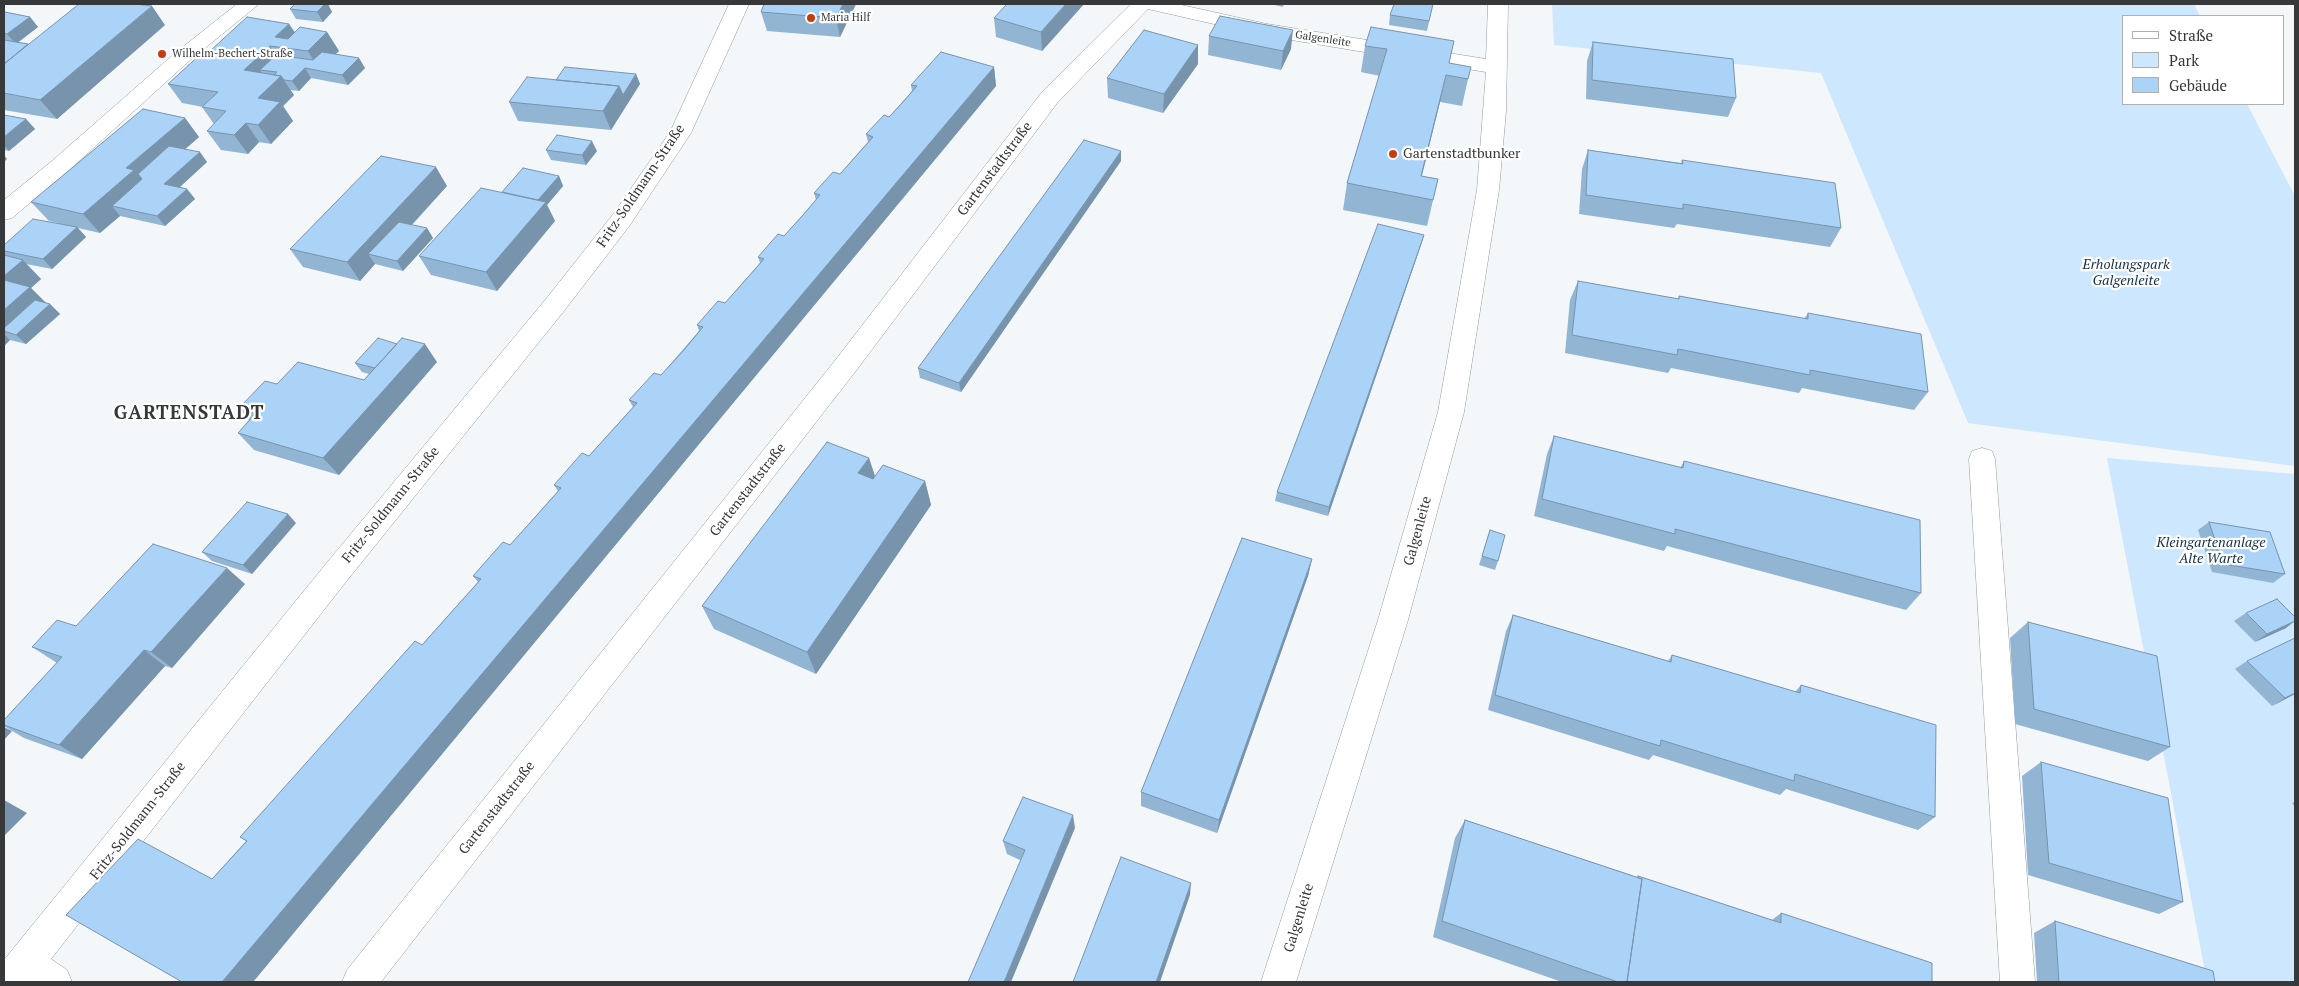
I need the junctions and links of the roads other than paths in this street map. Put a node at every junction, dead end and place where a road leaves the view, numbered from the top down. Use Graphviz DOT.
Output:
graph roads {
  1 [pos="249,4"];
  2 [pos="739,4"];
  3 [pos="1142,4"];
  4 [pos="1151,4"];
  5 [pos="1498,4"];
  6 [pos="1198,9"];
  7 [pos="1497,67"];
  8 [pos="4,212"];
  9 [pos="1982,459"];
  10 [pos="16,973"];
  11 [pos="55,982"];
  12 [pos="360,982"];
  13 [pos="1279,982"];
  14 [pos="2018,982"];
  1 -- 8 [label="street"];
  2 -- 10 [label="street, Fritz-Soldmann-Straße"];
  3 -- 12 [label="street, Gartenstadtstraße"];
  4 -- 6 [label="street, Galgenleite"];
  5 -- 7 [label="street, Galgenleite"];
  6 -- 7 [label="street, Galgenleite"];
  7 -- 13 [label="street, Galgenleite"];
  9 -- 14 [label="street"];
  10 -- 11 [label="street"];
}
